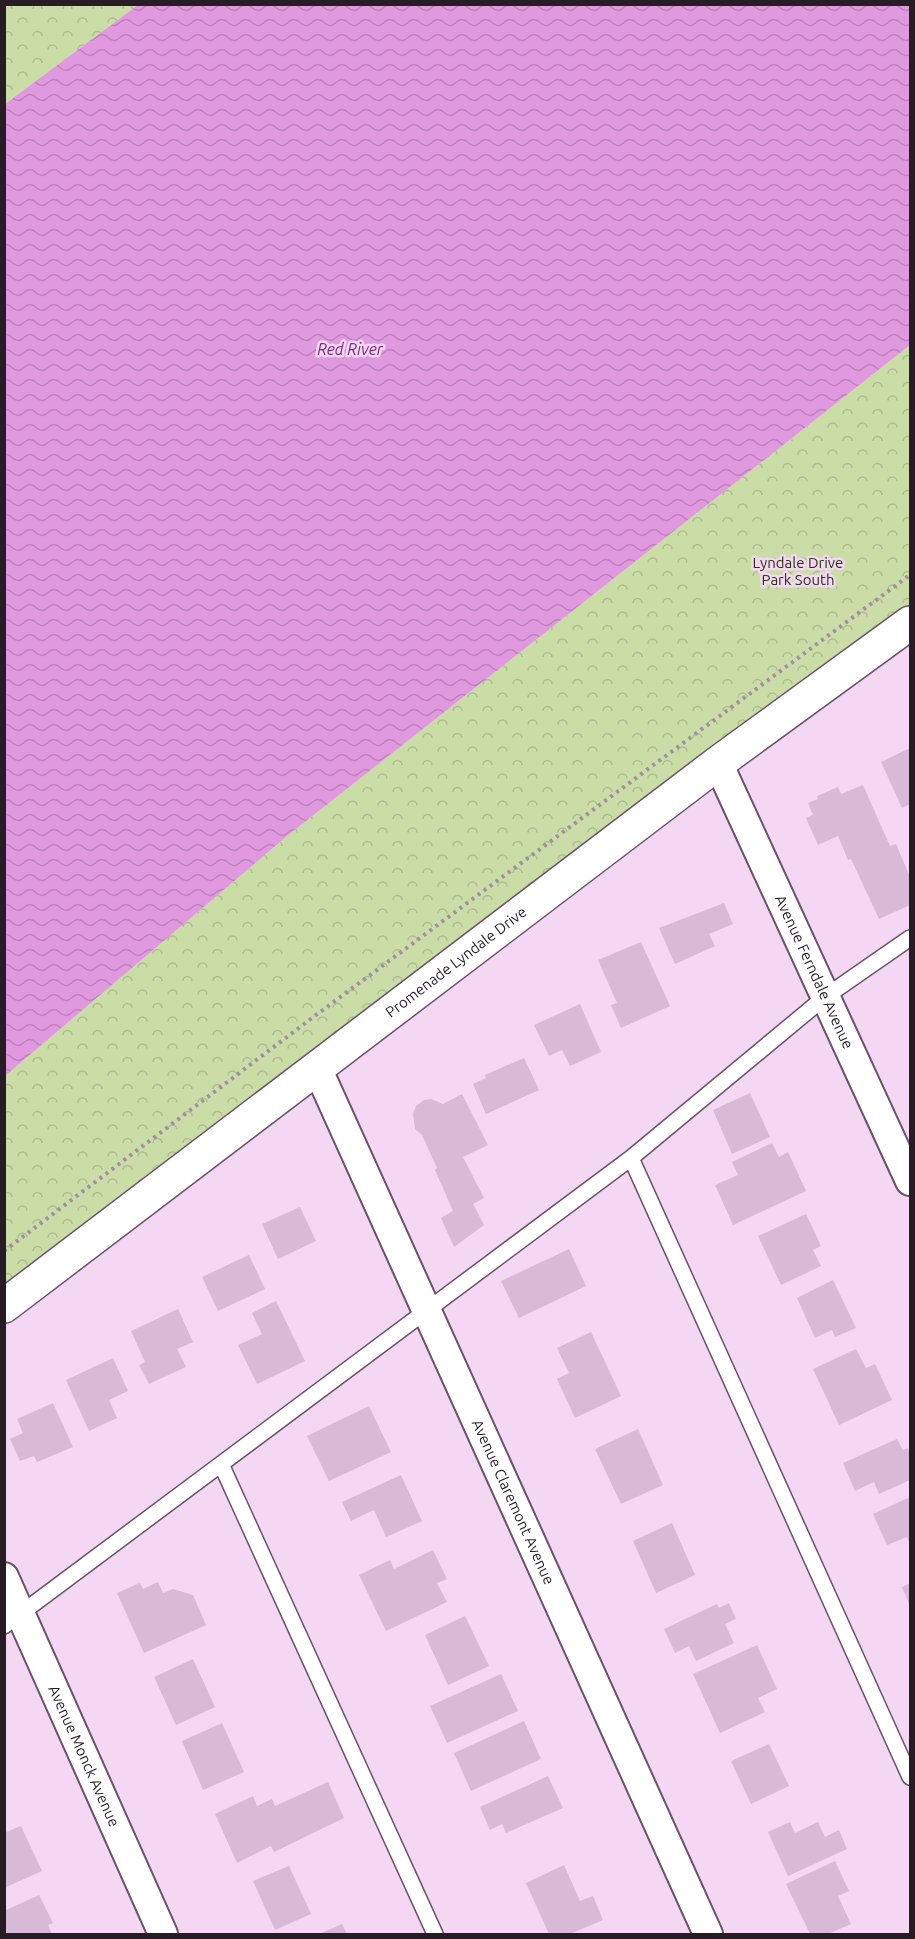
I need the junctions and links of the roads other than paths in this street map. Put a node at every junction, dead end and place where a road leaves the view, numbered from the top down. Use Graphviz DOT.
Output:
graph roads {
  1 [pos="910,622"];
  2 [pos="718,763"];
  3 [pos="910,938"];
  4 [pos="825,997"];
  5 [pos="318,1070"];
  6 [pos="631,1158"];
  7 [pos="910,1181"];
  8 [pos="4,1306"];
  9 [pos="427,1311"];
  10 [pos="221,1464"];
  11 [pos="4,1577"];
  12 [pos="13,1620"];
  13 [pos="910,1777"];
  14 [pos="163,1935"];
  15 [pos="435,1935"];
  16 [pos="708,1935"];
  1 -- 2 [label="street, Promenade Lyndale Drive"];
  2 -- 4 [label="street, Avenue Ferndale Avenue"];
  2 -- 5 [label="street, Promenade Lyndale Drive"];
  3 -- 4 [label="lane"];
  4 -- 6 [label="lane"];
  4 -- 7 [label="street, Avenue Ferndale Avenue"];
  5 -- 8 [label="street, Promenade Lyndale Drive"];
  5 -- 9 [label="street, Avenue Claremont Avenue"];
  6 -- 9 [label="lane"];
  6 -- 13 [label="lane"];
  9 -- 10 [label="lane"];
  9 -- 16 [label="street, Avenue Claremont Avenue"];
  10 -- 12 [label="lane"];
  10 -- 15 [label="lane"];
  11 -- 12 [label="street, Avenue Monck Avenue"];
  12 -- 14 [label="street, Avenue Monck Avenue"];
}
